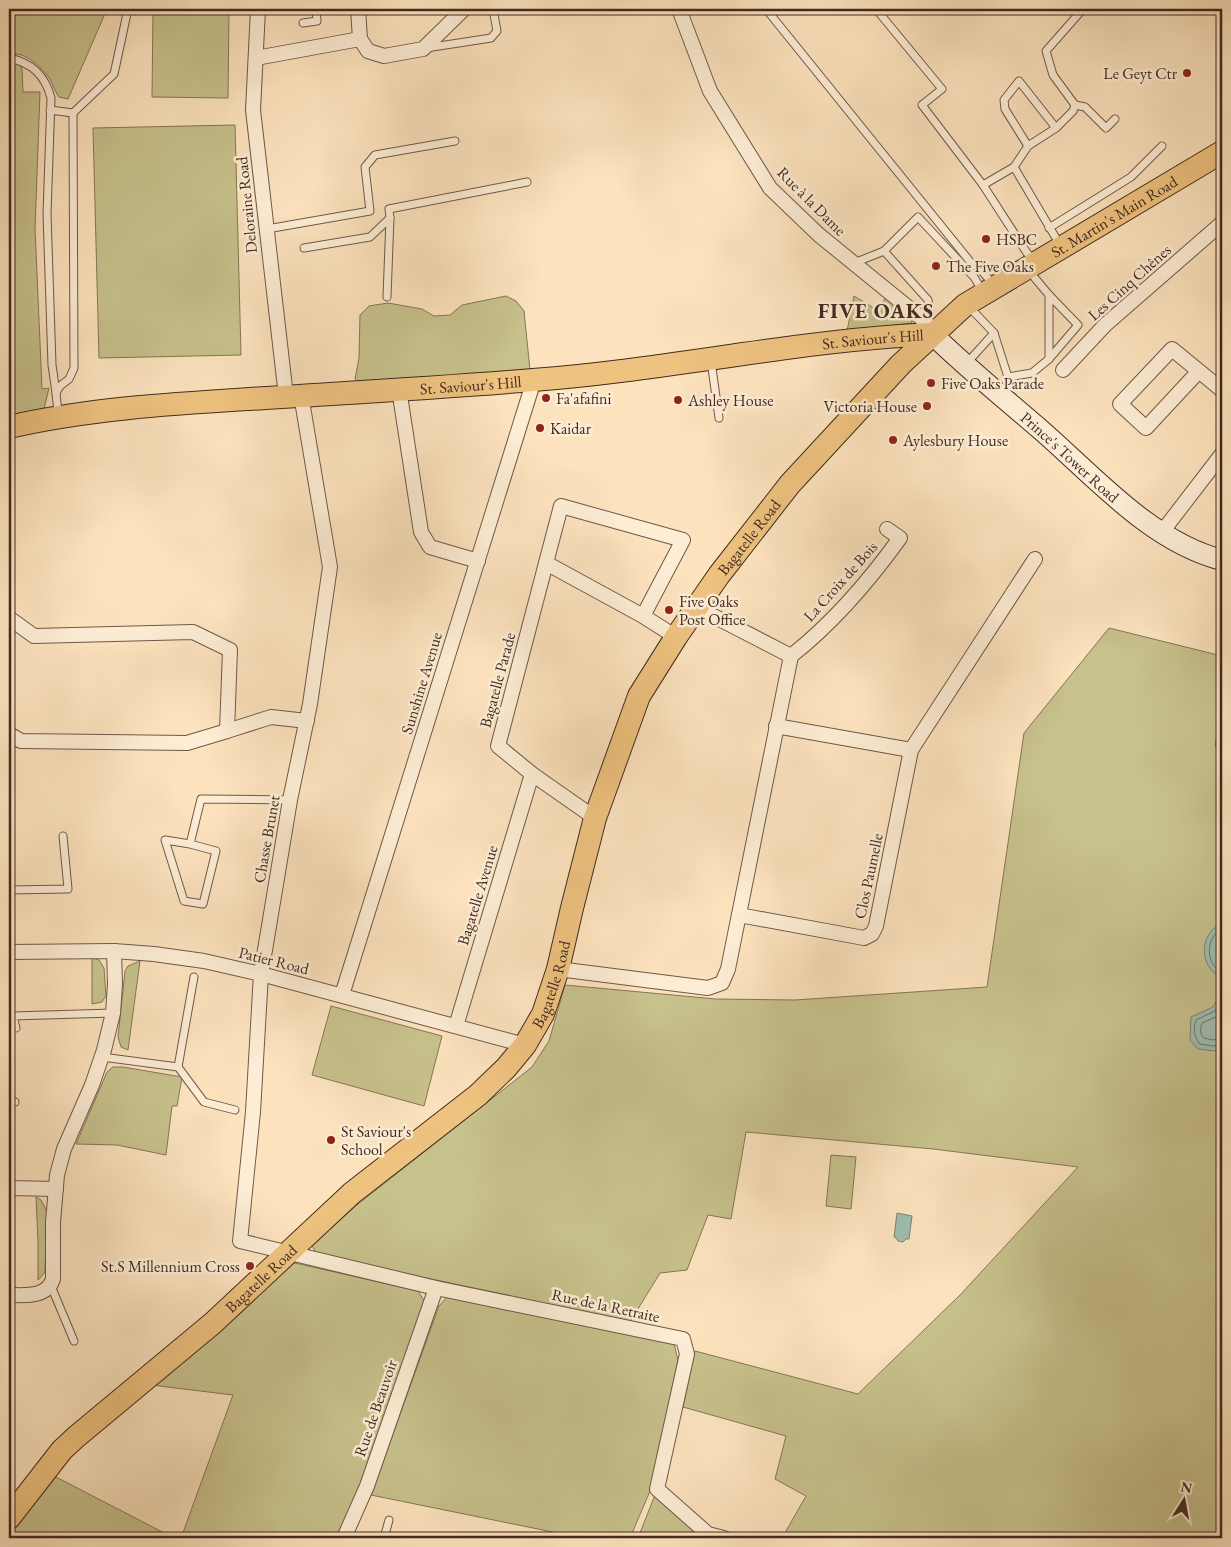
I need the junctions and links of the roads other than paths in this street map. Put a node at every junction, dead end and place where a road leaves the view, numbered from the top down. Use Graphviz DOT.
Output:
graph roads {
  1 [pos="128,9"];
  2 [pos="258,9"];
  3 [pos="316,9"];
  4 [pos="358,9"];
  5 [pos="464,9"];
  6 [pos="493,9"];
  7 [pos="679,9"];
  8 [pos="766,9"];
  9 [pos="876,9"];
  10 [pos="1083,9"];
  11 [pos="303,23"];
  12 [pos="360,39"];
  13 [pos="423,49"];
  14 [pos="9,58"];
  15 [pos="256,58"];
  16 [pos="1076,105"];
  17 [pos="50,110"];
  18 [pos="73,113"];
  19 [pos="1115,119"];
  20 [pos="1056,128"];
  21 [pos="455,142"];
  22 [pos="1028,146"];
  23 [pos="1162,146"];
  24 [pos="1222,152"];
  25 [pos="1014,167"];
  26 [pos="527,182"];
  27 [pos="983,185"];
  28 [pos="390,218"];
  29 [pos="1222,223"];
  30 [pos="1050,228"];
  31 [pos="267,229"];
  32 [pos="304,248"];
  33 [pos="1061,248"];
  34 [pos="884,251"];
  35 [pos="854,264"];
  36 [pos="1032,265"];
  37 [pos="990,290"];
  38 [pos="1049,295"];
  39 [pos="388,297"];
  40 [pos="965,305"];
  41 [pos="929,328"];
  42 [pos="994,333"];
  43 [pos="883,336"];
  44 [pos="710,358"];
  45 [pos="1049,359"];
  46 [pos="902,364"];
  47 [pos="964,366"];
  48 [pos="1063,370"];
  49 [pos="1199,371"];
  50 [pos="534,380"];
  51 [pos="399,389"];
  52 [pos="1222,390"];
  53 [pos="56,393"];
  54 [pos="293,396"];
  55 [pos="59,416"];
  56 [pos="719,418"];
  57 [pos="9,427"];
  58 [pos="1222,454"];
  59 [pos="887,529"];
  60 [pos="1162,532"];
  61 [pos="1035,559"];
  62 [pos="1222,560"];
  63 [pos="478,561"];
  64 [pos="546,563"];
  65 [pos="698,608"];
  66 [pos="643,616"];
  67 [pos="9,618"];
  68 [pos="676,637"];
  69 [pos="791,656"];
  70 [pos="307,721"];
  71 [pos="776,726"];
  72 [pos="227,731"];
  73 [pos="9,734"];
  74 [pos="911,750"];
  75 [pos="532,774"];
  76 [pos="290,800"];
  77 [pos="595,818"];
  78 [pos="62,836"];
  79 [pos="190,844"];
  80 [pos="9,890"];
  81 [pos="739,915"];
  82 [pos="114,951"];
  83 [pos="9,952"];
  84 [pos="558,969"];
  85 [pos="261,974"];
  86 [pos="194,977"];
  87 [pos="342,995"];
  88 [pos="113,1013"];
  89 [pos="456,1026"];
  90 [pos="16,1028"];
  91 [pos="525,1045"];
  92 [pos="102,1057"];
  93 [pos="178,1066"];
  94 [pos="235,1110"];
  95 [pos="9,1188"];
  96 [pos="56,1189"];
  97 [pos="289,1252"];
  98 [pos="51,1286"];
  99 [pos="436,1288"];
  100 [pos="9,1295"];
  101 [pos="74,1341"];
  102 [pos="9,1518"];
  103 [pos="389,1520"];
  104 [pos="344,1538"];
  105 [pos="384,1538"];
  106 [pos="724,1538"];
  1 -- 18 [label="lane"];
  2 -- 15 [label="street, Deloraine Road"];
  3 -- 11 [label="lane"];
  4 -- 12 [label="street"];
  5 -- 13 [label="street"];
  6 -- 13 [label="lane"];
  7 -- 35 [label="street, Rue à la Dame"];
  8 -- 37 [label="lane"];
  9 -- 27 [label="lane"];
  10 -- 16 [label="lane"];
  12 -- 13 [label="street"];
  12 -- 15 [label="street"];
  14 -- 17 [label="lane"];
  15 -- 31 [label="street, Deloraine Road"];
  16 -- 19 [label="lane"];
  16 -- 20 [label="lane"];
  17 -- 18 [label="lane"];
  17 -- 53 [label="lane"];
  18 -- 53 [label="lane"];
  20 -- 22 [label="lane"];
  20 -- 22 [label="lane"];
  21 -- 31 [label="lane"];
  22 -- 25 [label="lane"];
  23 -- 30 [label="lane"];
  24 -- 33 [label="main road, St. Martin's Main Road"];
  25 -- 27 [label="lane"];
  25 -- 30 [label="lane"];
  26 -- 28 [label="lane"];
  27 -- 36 [label="lane"];
  28 -- 32 [label="lane"];
  28 -- 39 [label="lane"];
  29 -- 48 [label="street, Les Cinq Chênes"];
  30 -- 33 [label="lane"];
  31 -- 54 [label="street, Deloraine Road"];
  33 -- 36 [label="main road, St. Martin's Main Road"];
  34 -- 35 [label="lane"];
  34 -- 37 [label="lane"];
  34 -- 41 [label="lane"];
  35 -- 41 [label="street, Rue à la Dame"];
  36 -- 37 [label="main road, St. Martin's Main Road"];
  36 -- 38 [label="lane"];
  37 -- 40 [label="main road, St. Martin's Main Road"];
  38 -- 45 [label="lane"];
  38 -- 45 [label="lane"];
  40 -- 41 [label="main road, St. Martin's Main Road"];
  40 -- 42 [label="lane"];
  41 -- 43 [label="main road, St. Saviour's Hill"];
  41 -- 46 [label="main road, Bagatelle Road"];
  41 -- 47 [label="main road, Prince's Tower Road"];
  42 -- 45 [label="lane"];
  42 -- 47 [label="lane"];
  43 -- 44 [label="main road, St. Saviour's Hill"];
  43 -- 46 [label="main road"];
  44 -- 50 [label="main road, St. Saviour's Hill"];
  44 -- 56 [label="lane"];
  46 -- 65 [label="main road, Bagatelle Road"];
  47 -- 60 [label="main road, Prince's Tower Road"];
  49 -- 49 [label="street"];
  49 -- 52 [label="street"];
  50 -- 51 [label="main road, St. Saviour's Hill"];
  50 -- 63 [label="street, Sunshine Avenue"];
  51 -- 54 [label="main road, St. Saviour's Hill"];
  51 -- 63 [label="street"];
  53 -- 55 [label="lane"];
  54 -- 55 [label="main road, St. Saviour's Hill"];
  54 -- 70 [label="street, Chasse Brunet"];
  55 -- 57 [label="main road, St. Saviour's Hill"];
  58 -- 60 [label="street"];
  59 -- 69 [label="street, La Croix de Bois"];
  60 -- 62 [label="main road, Prince's Tower Road"];
  61 -- 74 [label="street, Clos Paumelle"];
  63 -- 87 [label="street, Sunshine Avenue"];
  64 -- 66 [label="street"];
  64 -- 66 [label="street, Bagatelle Parade"];
  64 -- 75 [label="street, Bagatelle Parade"];
  65 -- 68 [label="main road, Bagatelle Road"];
  65 -- 69 [label="street"];
  66 -- 68 [label="street"];
  67 -- 72 [label="street"];
  68 -- 77 [label="main road, Bagatelle Road"];
  69 -- 71 [label="street"];
  70 -- 72 [label="street"];
  70 -- 76 [label="street, Chasse Brunet"];
  71 -- 74 [label="street"];
  71 -- 81 [label="street"];
  72 -- 73 [label="street"];
  74 -- 81 [label="street, Clos Paumelle"];
  75 -- 77 [label="street, Bagatelle Parade"];
  75 -- 89 [label="street, Bagatelle Avenue"];
  76 -- 79 [label="lane"];
  76 -- 85 [label="street, Chasse Brunet"];
  77 -- 84 [label="main road, Bagatelle Road"];
  78 -- 80 [label="lane"];
  79 -- 79 [label="lane"];
  81 -- 84 [label="street"];
  82 -- 83 [label="street, Patier Road"];
  82 -- 85 [label="street, Patier Road"];
  82 -- 88 [label="street"];
  84 -- 91 [label="main road, Bagatelle Road"];
  85 -- 87 [label="street, Patier Road"];
  85 -- 97 [label="street, Chasse Brunet"];
  86 -- 93 [label="lane"];
  87 -- 89 [label="street, Patier Road"];
  88 -- 90 [label="lane"];
  88 -- 92 [label="street"];
  89 -- 91 [label="street, Patier Road"];
  91 -- 97 [label="main road, Bagatelle Road"];
  92 -- 93 [label="lane"];
  92 -- 96 [label="street"];
  93 -- 94 [label="lane"];
  95 -- 96 [label="street"];
  96 -- 98 [label="street"];
  97 -- 99 [label="street, Rue de la Retraite"];
  97 -- 102 [label="main road, Bagatelle Road"];
  98 -- 100 [label="street"];
  98 -- 101 [label="lane"];
  99 -- 104 [label="street, Rue de Beauvoir"];
  99 -- 106 [label="street, Rue de la Retraite"];
  103 -- 105 [label="lane"];
}
